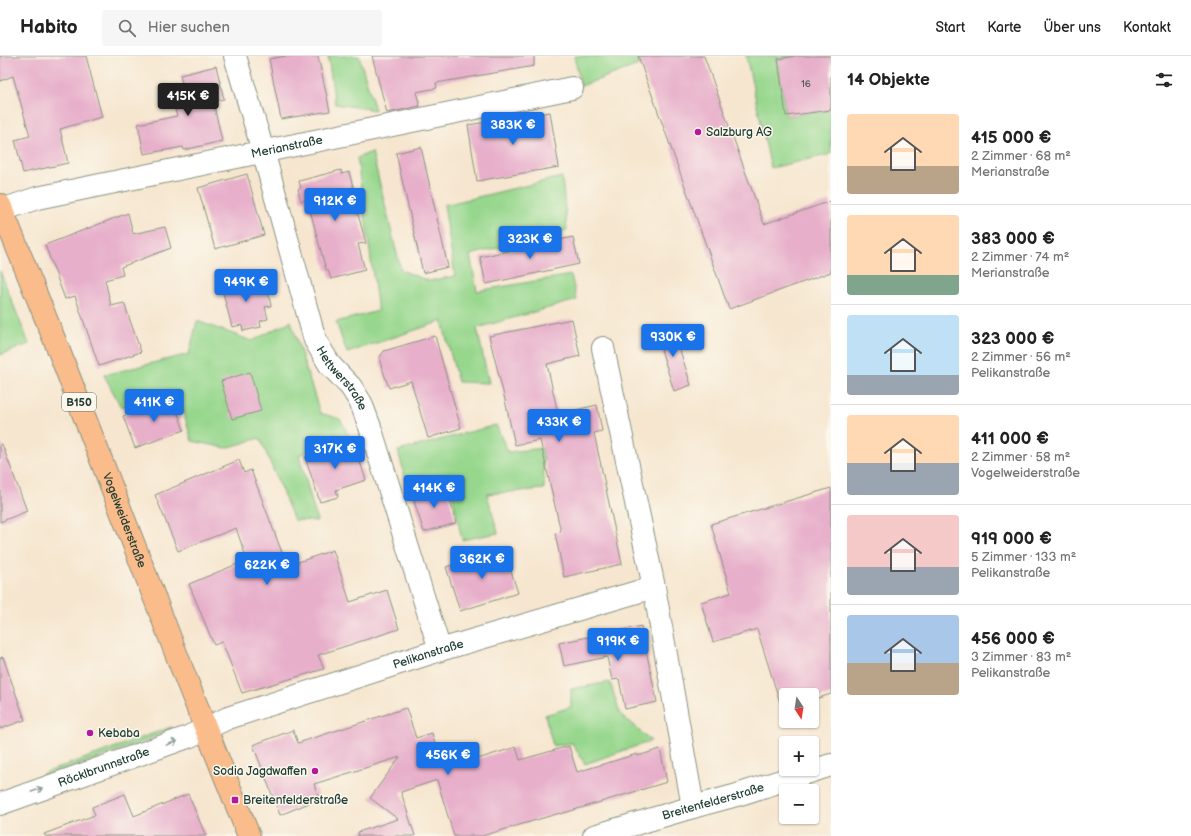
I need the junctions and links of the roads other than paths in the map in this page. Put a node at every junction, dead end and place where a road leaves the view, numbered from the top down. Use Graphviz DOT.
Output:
graph roads {
  1 [pos="235,56"];
  2 [pos="572,88"];
  3 [pos="263,151"];
  4 [pos="1,207"];
  5 [pos="603,348"];
  6 [pos="654,587"];
  7 [pos="440,650"];
  8 [pos="206,729"];
  9 [pos="831,765"];
  10 [pos="0,804"];
  11 [pos="693,807"];
  12 [pos="249,836"];
  13 [pos="594,836"];
  1 -- 3 [label="street, Hettwerstraße"];
  2 -- 3 [label="street, Merianstraße"];
  3 -- 4 [label="street, Merianstraße"];
  3 -- 7 [label="street, Hettwerstraße"];
  4 -- 8 [label="main road, Vogelweiderstraße / B150"];
  5 -- 6 [label="street"];
  6 -- 7 [label="street, Pelikanstraße"];
  6 -- 11 [label="street"];
  7 -- 8 [label="street, Pelikanstraße"];
  10 -- 8 [label="street, Röcklbrunnstraße, one-way"];
  8 -- 12 [label="main road, Vogelweiderstraße / B150"];
  9 -- 11 [label="street, Breitenfelderstraße"];
  11 -- 13 [label="street, Breitenfelderstraße"];
}
